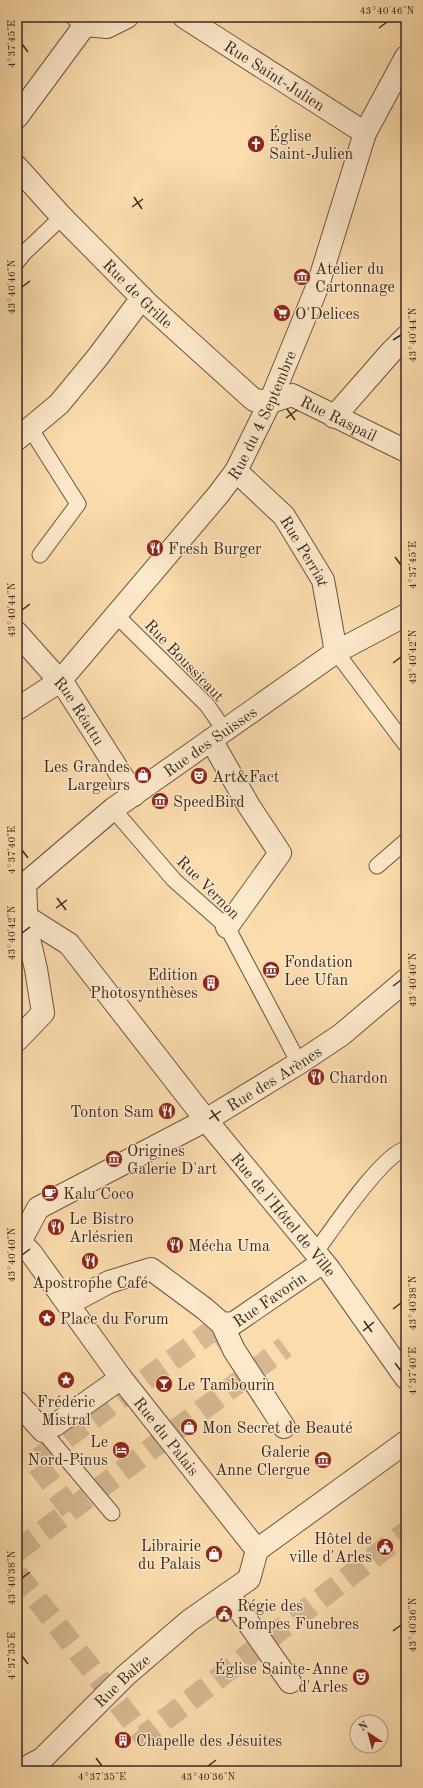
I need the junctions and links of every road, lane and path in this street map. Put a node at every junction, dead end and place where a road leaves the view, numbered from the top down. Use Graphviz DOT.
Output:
graph roads {
  1 [pos="127,17"];
  2 [pos="184,17"];
  3 [pos="82,21"];
  4 [pos="406,57"];
  5 [pos="17,117"];
  6 [pos="365,133"];
  7 [pos="17,167"];
  8 [pos="62,217"];
  9 [pos="17,262"];
  10 [pos="142,298"];
  11 [pos="406,338"];
  12 [pos="270,402"];
  13 [pos="334,417"];
  14 [pos="24,434"];
  15 [pos="406,451"];
  16 [pos="236,471"];
  17 [pos="40,555"];
  18 [pos="406,615"];
  19 [pos="117,616"];
  20 [pos="17,633"];
  21 [pos="336,652"];
  22 [pos="60,681"];
  23 [pos="17,709"];
  24 [pos="218,736"];
  25 [pos="406,745"];
  26 [pos="134,795"];
  27 [pos="113,809"];
  28 [pos="406,841"];
  29 [pos="377,866"];
  30 [pos="22,914"];
  31 [pos="227,927"];
  32 [pos="406,980"];
  33 [pos="17,1040"];
  34 [pos="299,1063"];
  35 [pos="206,1120"];
  36 [pos="406,1149"];
  37 [pos="18,1241"];
  38 [pos="319,1257"];
  39 [pos="68,1304"];
  40 [pos="222,1324"];
  41 [pos="121,1378"];
  42 [pos="406,1378"];
  43 [pos="17,1402"];
  44 [pos="284,1426"];
  45 [pos="43,1431"];
  46 [pos="406,1442"];
  47 [pos="112,1513"];
  48 [pos="257,1550"];
  49 [pos="228,1594"];
  50 [pos="290,1682"];
  51 [pos="19,1771"];
  1 -- 3 [label="street"];
  2 -- 6 [label="street, Rue Saint-Julien"];
  3 -- 5 [label="street"];
  4 -- 6 [label="street, Rue du 4 Septembre"];
  6 -- 12 [label="street, Rue du 4 Septembre"];
  7 -- 8 [label="street, Rue de Grille"];
  8 -- 9 [label="lane"];
  8 -- 10 [label="street, Rue de Grille"];
  10 -- 12 [label="street, Rue de Grille"];
  10 -- 14 [label="street"];
  11 -- 13 [label="street"];
  12 -- 13 [label="street, Rue Raspail"];
  12 -- 16 [label="street, Rue du 4 Septembre"];
  13 -- 15 [label="street, Rue Raspail"];
  14 -- 17 [label="lane"];
  16 -- 19 [label="street, Rue du 4 Septembre"];
  16 -- 21 [label="street, Rue Perriat"];
  18 -- 21 [label="street, Rue des Suisses"];
  19 -- 22 [label="street, Rue du 4 Septembre"];
  19 -- 24 [label="lane, Rue Boussicaut"];
  20 -- 22 [label="street, Rue Réattu"];
  21 -- 24 [label="street, Rue des Suisses"];
  21 -- 25 [label="lane"];
  22 -- 23 [label="street, Rue du 4 Septembre"];
  22 -- 26 [label="street, Rue Réattu"];
  24 -- 26 [label="street, Rue des Suisses"];
  24 -- 31 [label="street"];
  26 -- 27 [label="street, Rue des Suisses"];
  27 -- 30 [label="street, Rue des Suisses"];
  27 -- 31 [label="lane, Rue Vernon"];
  28 -- 29 [label="lane"];
  30 -- 33 [label="street"];
  30 -- 35 [label="street, Rue de l'Hôtel de Ville"];
  31 -- 34 [label="lane, Rue Vernon"];
  32 -- 34 [label="street, Rue des Arènes"];
  34 -- 35 [label="street, Rue des Arènes"];
  35 -- 37 [label="street, Rue des Arènes"];
  35 -- 38 [label="street, Rue de l'Hôtel de Ville"];
  36 -- 38 [label="lane"];
  37 -- 39 [label="street, Rue du Palais"];
  38 -- 40 [label="street, Rue Favorin"];
  38 -- 42 [label="street, Rue de l'Hôtel de Ville"];
  39 -- 40 [label="street, Rue Favorin"];
  39 -- 41 [label="street, Rue du Palais"];
  40 -- 44 [label="street"];
  41 -- 45 [label="street"];
  41 -- 48 [label="street, Rue du Palais"];
  43 -- 45 [label="street"];
  45 -- 47 [label="lane"];
  46 -- 48 [label="street"];
  48 -- 49 [label="street, Rue Balze"];
  49 -- 50 [label="street"];
  49 -- 51 [label="street, Rue Balze"];
}
